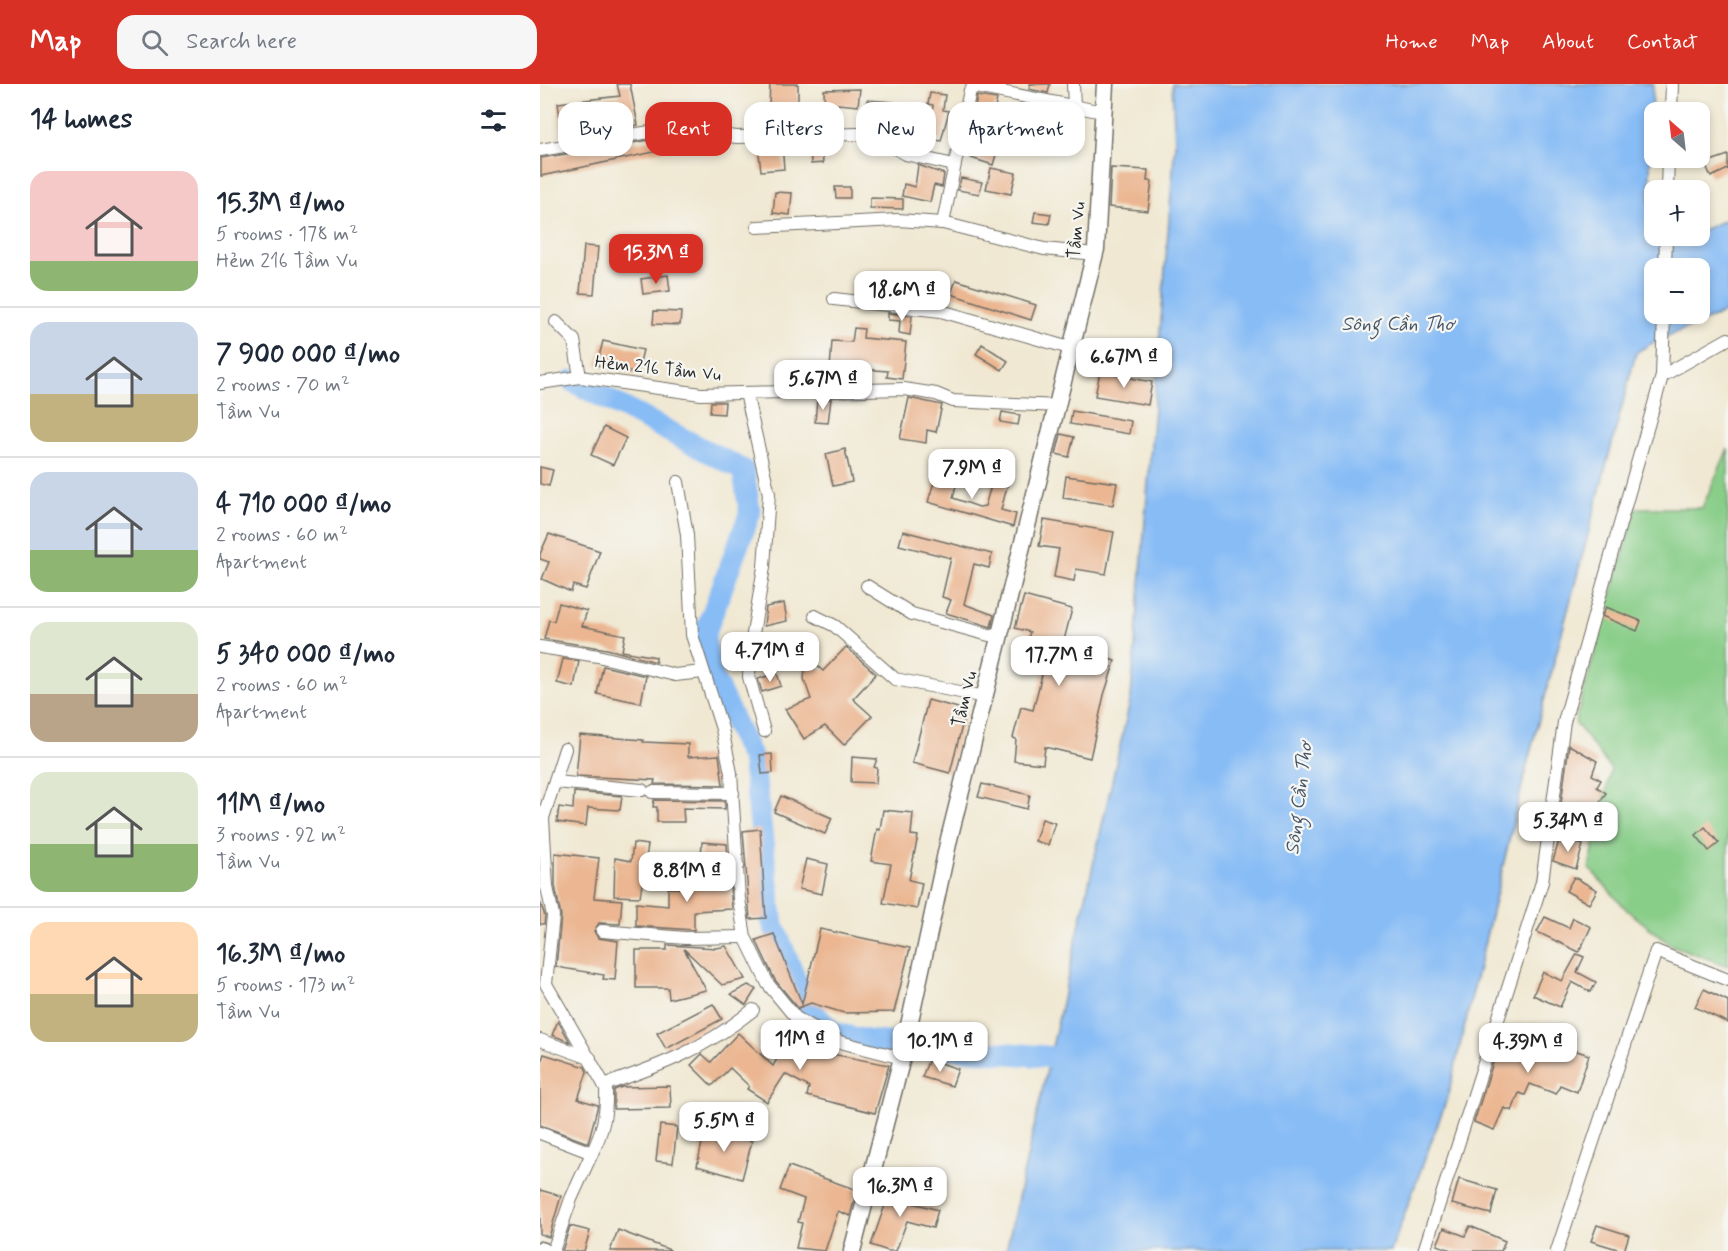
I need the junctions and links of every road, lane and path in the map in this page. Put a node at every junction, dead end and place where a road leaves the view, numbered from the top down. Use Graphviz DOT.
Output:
graph roads {
  1 [pos="1073,84"];
  2 [pos="1105,84"];
  3 [pos="1672,84"];
  4 [pos="967,102"];
  5 [pos="1053,102"];
  6 [pos="1074,102"];
  7 [pos="1671,102"];
  8 [pos="1085,108"];
  9 [pos="1103,112"];
  10 [pos="540,150"];
  11 [pos="956,156"];
  12 [pos="954,165"];
  13 [pos="943,223"];
  14 [pos="757,227"];
  15 [pos="1095,254"];
  16 [pos="834,299"];
  17 [pos="556,322"];
  18 [pos="1664,324"];
  19 [pos="1728,339"];
  20 [pos="1073,349"];
  21 [pos="1662,376"];
  22 [pos="580,377"];
  23 [pos="540,383"];
  24 [pos="746,393"];
  25 [pos="1059,406"];
  26 [pos="678,482"];
  27 [pos="867,586"];
  28 [pos="815,615"];
  29 [pos="1000,638"];
  30 [pos="540,647"];
  31 [pos="703,672"];
  32 [pos="985,697"];
  33 [pos="764,731"];
  34 [pos="565,750"];
  35 [pos="555,782"];
  36 [pos="733,793"];
  37 [pos="654,866"];
  38 [pos="738,866"];
  39 [pos="602,931"];
  40 [pos="745,937"];
  41 [pos="1728,980"];
  42 [pos="753,1010"];
  43 [pos="540,1040"];
  44 [pos="902,1057"];
  45 [pos="590,1058"];
  46 [pos="604,1085"];
  47 [pos="540,1133"];
  48 [pos="592,1153"];
  49 [pos="553,1251"];
  50 [pos="852,1251"];
  51 [pos="1424,1251"];
  52 [pos="1557,1251"];
  1 -- 6 [label="street"];
  2 -- 9 [label="street, Tầm Vu"];
  3 -- 7 [label="street"];
  4 -- 5 [label="street"];
  8 -- 9 [label="street"];
  9 -- 15 [label="street, Tầm Vu"];
  10 -- 12 [label="street"];
  11 -- 12 [label="street"];
  12 -- 13 [label="street"];
  13 -- 14 [label="street"];
  13 -- 15 [label="street"];
  15 -- 20 [label="street, Tầm Vu"];
  16 -- 20 [label="street"];
  17 -- 22 [label="street"];
  18 -- 21 [label="street"];
  19 -- 21 [label="street"];
  20 -- 25 [label="street, Tầm Vu"];
  21 -- 51 [label="street"];
  22 -- 23 [label="street, Hẻm 216 Tầm Vu"];
  22 -- 24 [label="street, Hẻm 216 Tầm Vu"];
  24 -- 25 [label="street, Hẻm 216 Tầm Vu"];
  24 -- 33 [label="street"];
  25 -- 29 [label="street, Tầm Vu"];
  26 -- 31 [label="street"];
  27 -- 29 [label="street"];
  28 -- 32 [label="street"];
  29 -- 32 [label="street, Tầm Vu"];
  30 -- 31 [label="street"];
  31 -- 36 [label="street"];
  32 -- 44 [label="street, Tầm Vu"];
  34 -- 35 [label="street"];
  35 -- 36 [label="street"];
  35 -- 45 [label="street"];
  36 -- 38 [label="street"];
  37 -- 38 [label="street"];
  38 -- 40 [label="street"];
  39 -- 40 [label="street"];
  40 -- 44 [label="street"];
  41 -- 52 [label="street"];
  42 -- 46 [label="street"];
  43 -- 45 [label="street"];
  44 -- 50 [label="street, Tầm Vu"];
  45 -- 46 [label="street"];
  46 -- 48 [label="street"];
  47 -- 48 [label="street"];
  48 -- 49 [label="street"];
}
